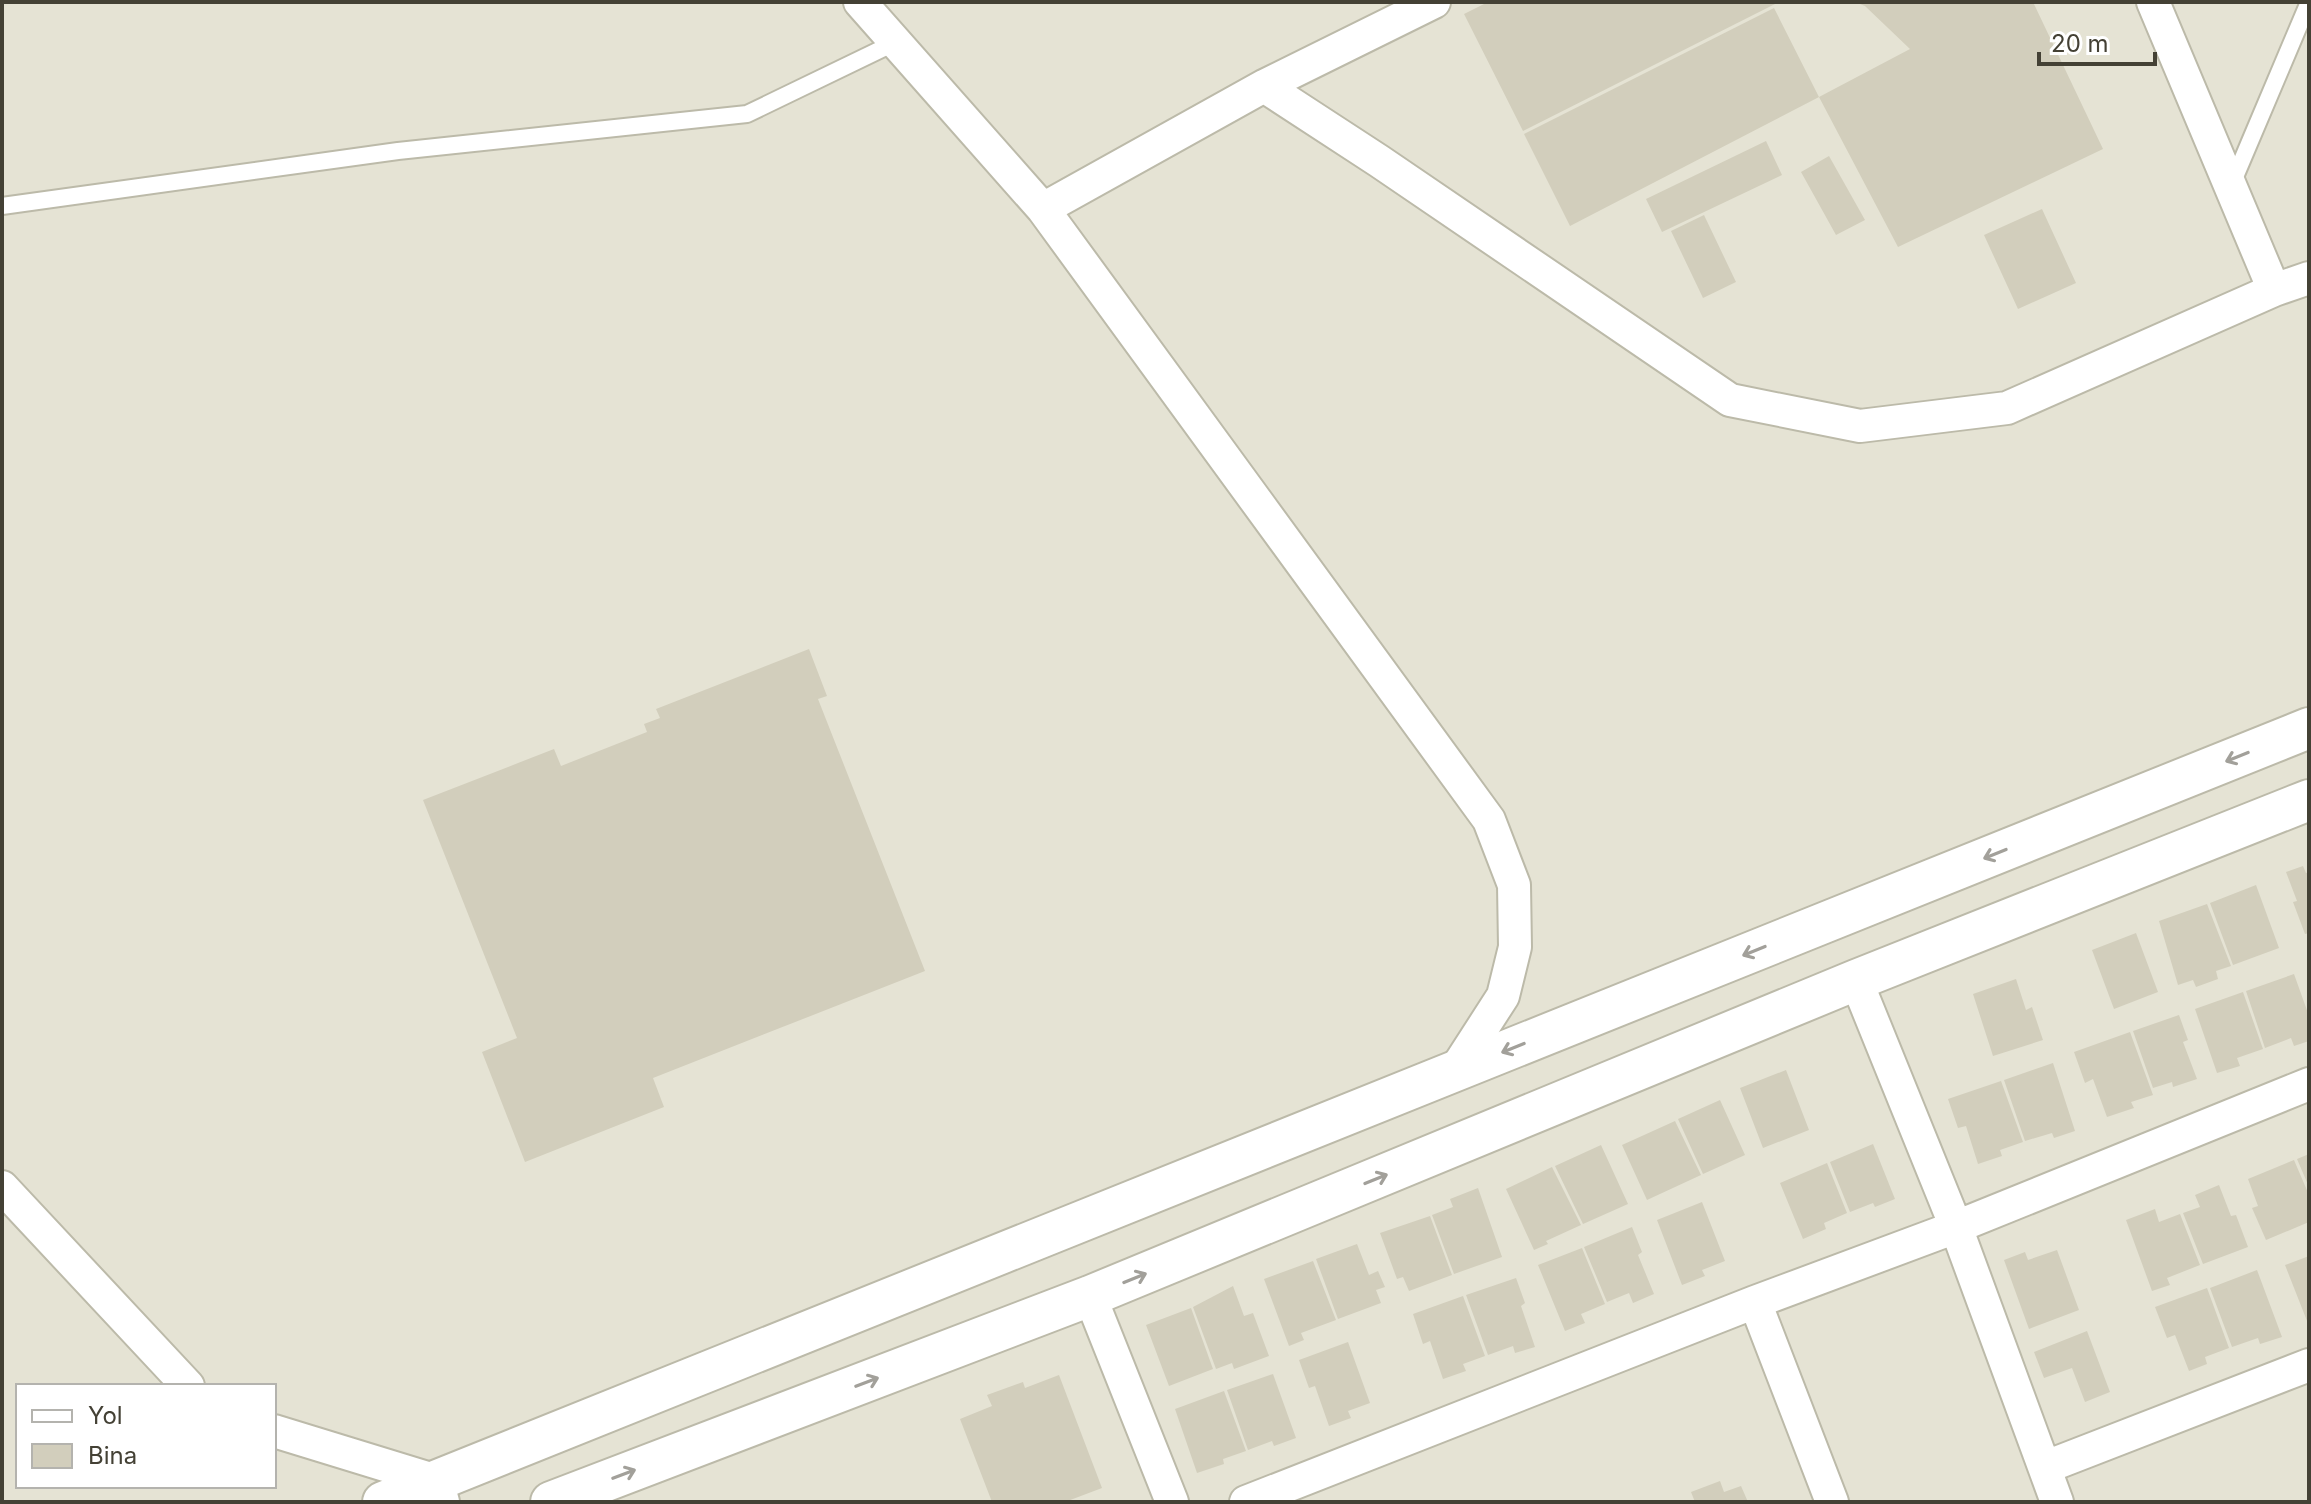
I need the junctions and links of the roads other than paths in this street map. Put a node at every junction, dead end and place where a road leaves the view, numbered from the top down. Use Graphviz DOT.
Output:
graph roads {
  1 [pos="860,2"];
  2 [pos="1434,2"];
  3 [pos="2153,2"];
  4 [pos="2309,2"];
  5 [pos="896,42"];
  6 [pos="1264,86"];
  7 [pos="2231,185"];
  8 [pos="2,206"];
  9 [pos="1043,209"];
  10 [pos="2309,278"];
  11 [pos="2274,290"];
  12 [pos="2309,728"];
  13 [pos="2309,800"];
  14 [pos="1856,980"];
  15 [pos="1454,1072"];
  16 [pos="2309,1084"];
  17 [pos="2,1187"];
  18 [pos="1956,1227"];
  19 [pos="1090,1296"];
  20 [pos="1755,1302"];
  21 [pos="2309,1365"];
  22 [pos="186,1384"];
  23 [pos="276,1432"];
  24 [pos="2046,1467"];
  25 [pos="440,1491"];
  26 [pos="383,1502"];
  27 [pos="551,1502"];
  28 [pos="1172,1502"];
  29 [pos="1246,1502"];
  30 [pos="1832,1502"];
  31 [pos="2057,1502"];
  1 -- 5 [label="street"];
  2 -- 6 [label="street"];
  3 -- 7 [label="street"];
  4 -- 7 [label="lane"];
  5 -- 8 [label="lane"];
  5 -- 9 [label="street"];
  6 -- 9 [label="street"];
  6 -- 11 [label="street"];
  7 -- 11 [label="street"];
  9 -- 15 [label="street"];
  10 -- 11 [label="street"];
  12 -- 15 [label="street, one-way"];
  13 -- 14 [label="street"];
  14 -- 18 [label="street"];
  19 -- 14 [label="street, one-way"];
  15 -- 25 [label="street"];
  16 -- 18 [label="street"];
  17 -- 22 [label="street"];
  18 -- 20 [label="street"];
  18 -- 24 [label="street"];
  27 -- 19 [label="street, one-way"];
  19 -- 28 [label="street"];
  20 -- 29 [label="street"];
  20 -- 30 [label="street"];
  21 -- 24 [label="street"];
  23 -- 25 [label="street"];
  24 -- 31 [label="street"];
  25 -- 26 [label="street"];
}
